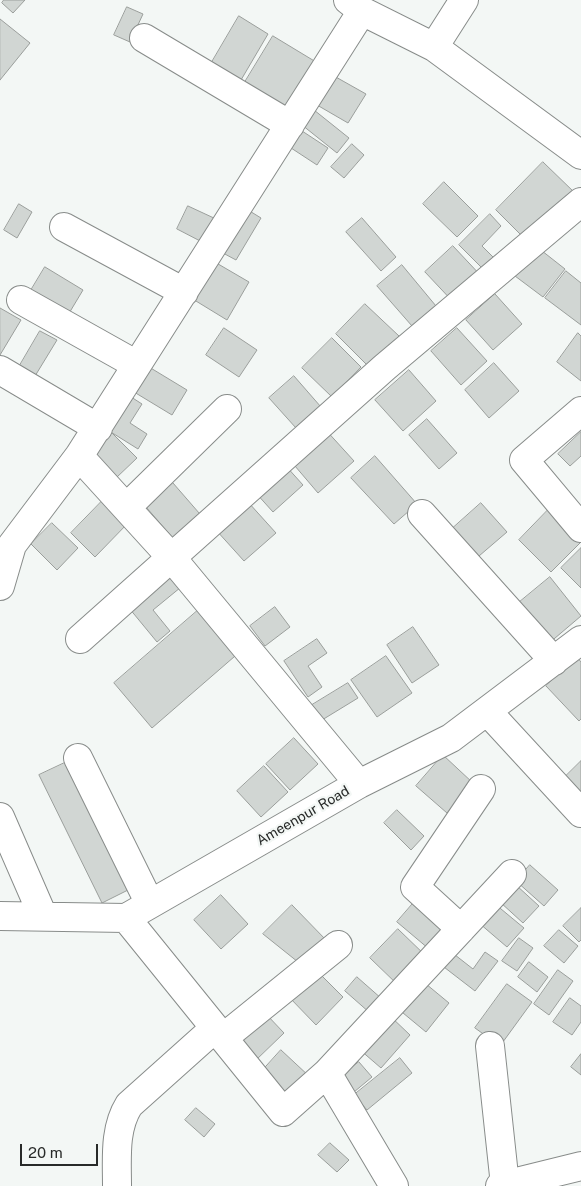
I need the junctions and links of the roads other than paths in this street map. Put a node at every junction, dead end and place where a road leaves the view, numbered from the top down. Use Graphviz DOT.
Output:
graph roads {
  1 [pos="464,0"];
  2 [pos="355,5"];
  3 [pos="144,38"];
  4 [pos="434,47"];
  5 [pos="290,125"];
  6 [pos="581,155"];
  7 [pos="581,202"];
  8 [pos="64,227"];
  9 [pos="184,292"];
  10 [pos="21,300"];
  11 [pos="137,365"];
  12 [pos="0,370"];
  13 [pos="227,409"];
  14 [pos="581,411"];
  15 [pos="98,428"];
  16 [pos="79,456"];
  17 [pos="128,507"];
  18 [pos="422,514"];
  19 [pos="581,528"];
  20 [pos="171,557"];
  21 [pos="0,586"];
  22 [pos="80,639"];
  23 [pos="581,641"];
  24 [pos="554,661"];
  25 [pos="487,710"];
  26 [pos="78,758"];
  27 [pos="360,784"];
  28 [pos="481,789"];
  29 [pos="581,813"];
  30 [pos="0,817"];
  31 [pos="512,874"];
  32 [pos="150,904"];
  33 [pos="0,916"];
  34 [pos="43,916"];
  35 [pos="126,918"];
  36 [pos="461,929"];
  37 [pos="338,945"];
  38 [pos="219,1033"];
  39 [pos="490,1046"];
  40 [pos="327,1073"];
  41 [pos="581,1166"];
  42 [pos="502,1185"];
  43 [pos="117,1186"];
  44 [pos="394,1186"];
  1 -- 4 [label="street"];
  2 -- 4 [label="street"];
  2 -- 5 [label="street"];
  3 -- 5 [label="street"];
  4 -- 6 [label="street"];
  5 -- 9 [label="street"];
  7 -- 20 [label="street"];
  8 -- 9 [label="street"];
  9 -- 11 [label="street"];
  10 -- 11 [label="street"];
  11 -- 15 [label="street"];
  12 -- 15 [label="street"];
  13 -- 17 [label="street"];
  14 -- 19 [label="street"];
  15 -- 16 [label="street"];
  16 -- 17 [label="street"];
  16 -- 21 [label="street"];
  17 -- 20 [label="street"];
  18 -- 24 [label="street"];
  20 -- 22 [label="street"];
  20 -- 27 [label="street"];
  23 -- 24 [label="street, Ameenpur Road"];
  24 -- 25 [label="street, Ameenpur Road"];
  25 -- 27 [label="street, Ameenpur Road"];
  25 -- 29 [label="street"];
  26 -- 32 [label="street"];
  27 -- 32 [label="street, Ameenpur Road"];
  28 -- 36 [label="street"];
  30 -- 34 [label="street"];
  31 -- 36 [label="street"];
  32 -- 35 [label="street, Ameenpur Road"];
  33 -- 34 [label="street"];
  34 -- 35 [label="street"];
  35 -- 38 [label="street"];
  36 -- 40 [label="street"];
  37 -- 38 [label="street"];
  38 -- 40 [label="street"];
  38 -- 43 [label="street"];
  39 -- 42 [label="street"];
  40 -- 44 [label="street"];
  41 -- 42 [label="street"];
}
